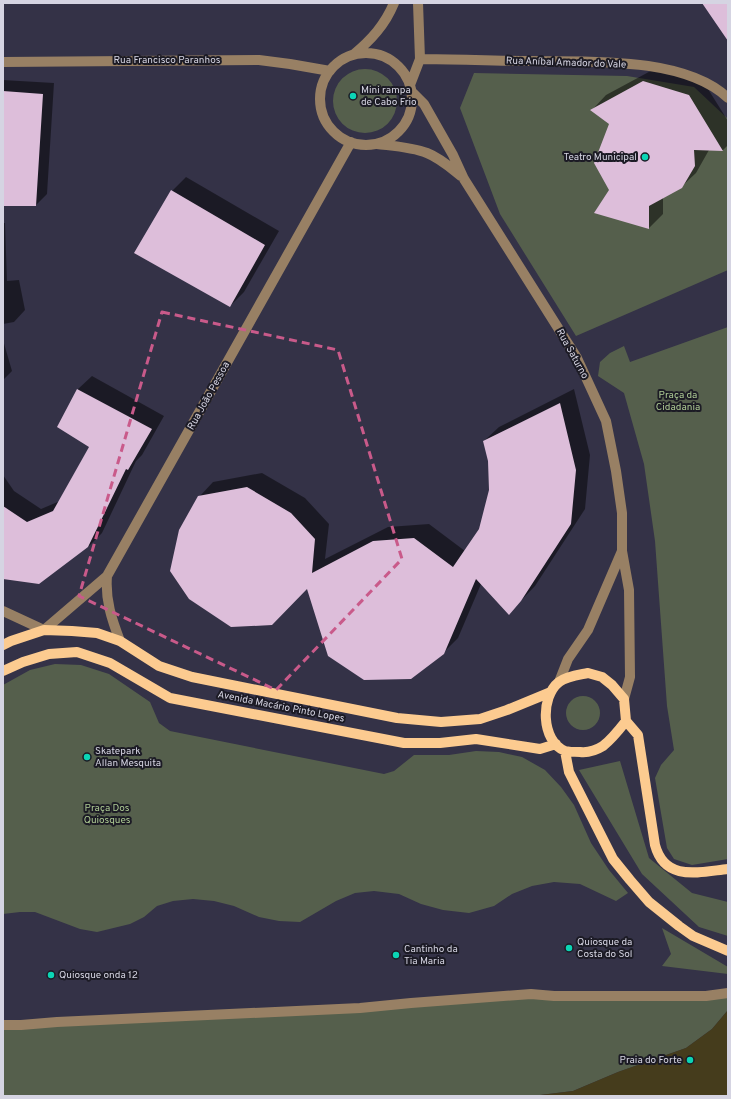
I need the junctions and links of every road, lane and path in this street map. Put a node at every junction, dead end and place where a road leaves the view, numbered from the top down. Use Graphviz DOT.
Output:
graph roads {
  1 [pos="394,3"];
  2 [pos="418,3"];
  3 [pos="353,55"];
  4 [pos="420,59"];
  5 [pos="3,62"];
  6 [pos="330,71"];
  7 [pos="411,88"];
  8 [pos="728,98"];
  9 [pos="351,142"];
  10 [pos="376,144"];
  11 [pos="464,179"];
  12 [pos="622,551"];
  13 [pos="107,576"];
  14 [pos="3,612"];
  15 [pos="44,630"];
  16 [pos="120,641"];
  17 [pos="3,645"];
  18 [pos="3,671"];
  19 [pos="559,682"];
  20 [pos="551,692"];
  21 [pos="624,699"];
  22 [pos="626,721"];
  23 [pos="556,744"];
  24 [pos="565,751"];
  25 [pos="728,869"];
  26 [pos="728,951"];
  27 [pos="728,994"];
  28 [pos="3,1025"];
  1 -- 3 [label="street"];
  2 -- 4 [label="street"];
  3 -- 6 [label="street"];
  3 -- 7 [label="street"];
  4 -- 7 [label="street"];
  4 -- 8 [label="street, Rua Aníbal Amador do Vale"];
  5 -- 6 [label="street, Rua Francisco Paranhos"];
  6 -- 9 [label="street"];
  7 -- 10 [label="street"];
  7 -- 11 [label="street, Rua Saturno"];
  9 -- 10 [label="street"];
  9 -- 13 [label="street, Rua João Pessoa"];
  10 -- 11 [label="street, Rua Saturno"];
  11 -- 12 [label="street, Rua Saturno"];
  12 -- 19 [label="street, Rua Saturno"];
  12 -- 21 [label="street, Rua Saturno"];
  13 -- 15 [label="street, Rua João Pessoa"];
  13 -- 16 [label="street"];
  14 -- 15 [label="street"];
  15 -- 16 [label="main road, Avenida Macário Pinto Lopes"];
  15 -- 17 [label="main road, Avenida Macário Pinto Lopes"];
  16 -- 20 [label="main road, Avenida Macário Pinto Lopes"];
  18 -- 23 [label="main road, Avenida Macário Pinto Lopes"];
  19 -- 20 [label="main road"];
  19 -- 21 [label="main road"];
  20 -- 23 [label="main road"];
  21 -- 22 [label="main road"];
  22 -- 24 [label="main road"];
  22 -- 25 [label="main road"];
  23 -- 24 [label="main road"];
  24 -- 26 [label="main road"];
  27 -- 28 [label="street"];
}
